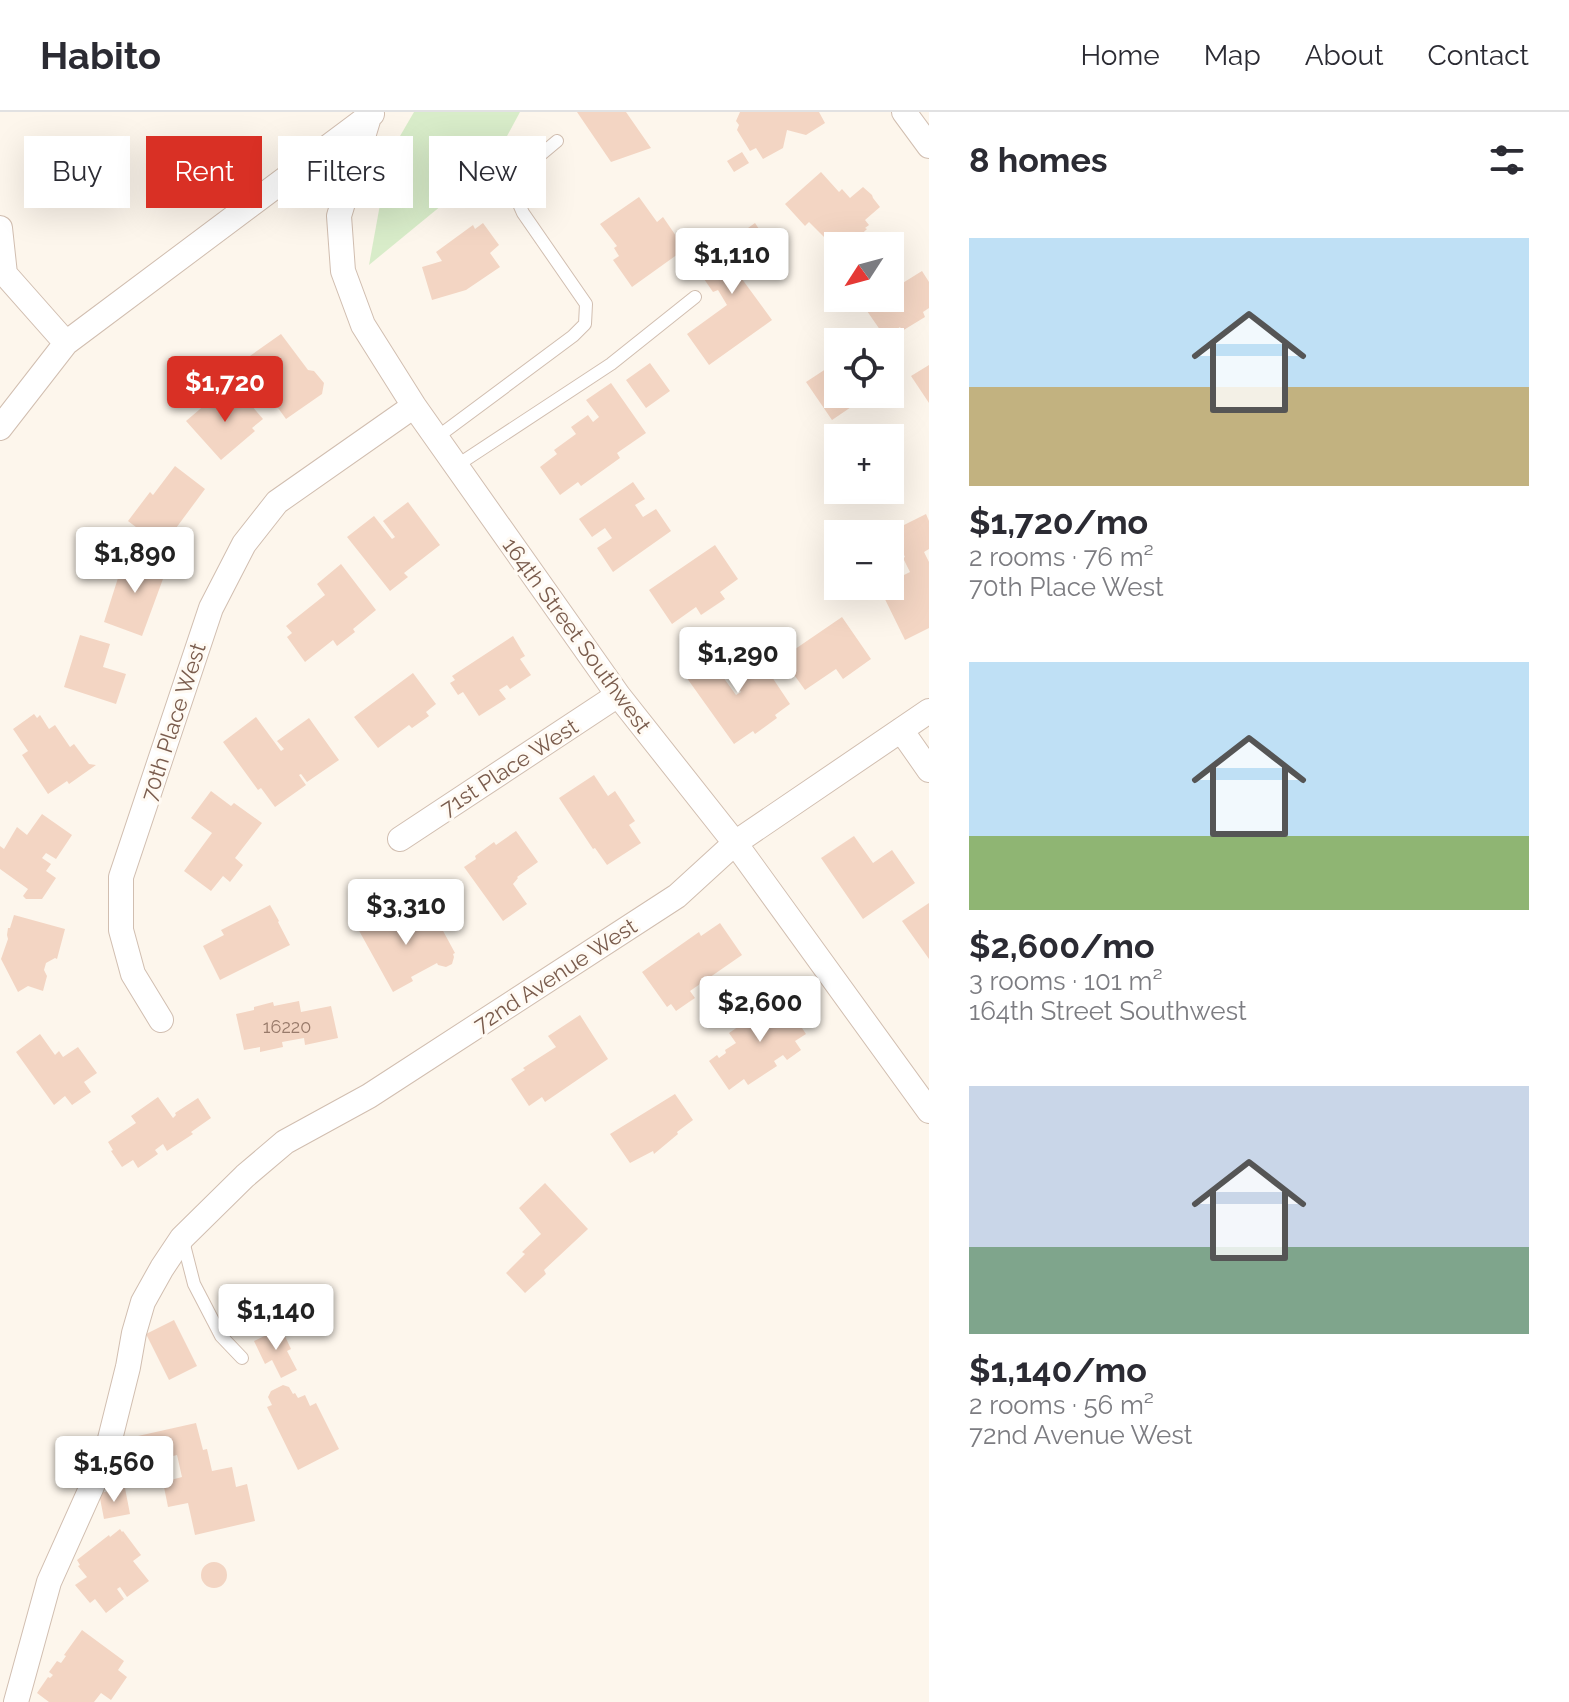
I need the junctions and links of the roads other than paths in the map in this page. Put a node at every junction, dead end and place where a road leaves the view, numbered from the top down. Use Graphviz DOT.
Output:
graph roads {
  1 [pos="904,112"];
  2 [pos="371,115"];
  3 [pos="557,141"];
  4 [pos="929,146"];
  5 [pos="0,228"];
  6 [pos="2,276"];
  7 [pos="695,297"];
  8 [pos="66,343"];
  9 [pos="414,406"];
  10 [pos="0,428"];
  11 [pos="436,438"];
  12 [pos="456,466"];
  13 [pos="618,695"];
  14 [pos="929,711"];
  15 [pos="901,730"];
  16 [pos="929,770"];
  17 [pos="400,839"];
  18 [pos="735,843"];
  19 [pos="161,1020"];
  20 [pos="929,1111"];
  21 [pos="182,1238"];
  22 [pos="242,1358"];
  23 [pos="16,1702"];
  1 -- 4 [label="street"];
  2 -- 8 [label="street"];
  2 -- 9 [label="street, 164th Street Southwest"];
  3 -- 11 [label="lane"];
  5 -- 6 [label="street"];
  6 -- 8 [label="street"];
  7 -- 12 [label="lane"];
  8 -- 10 [label="street"];
  9 -- 11 [label="street, 164th Street Southwest"];
  9 -- 19 [label="street, 70th Place West"];
  11 -- 12 [label="street, 164th Street Southwest"];
  12 -- 13 [label="street, 164th Street Southwest"];
  13 -- 17 [label="street, 71st Place West"];
  13 -- 18 [label="street, 164th Street Southwest"];
  14 -- 15 [label="street, 72nd Avenue West"];
  15 -- 16 [label="street"];
  15 -- 18 [label="street, 72nd Avenue West"];
  18 -- 20 [label="street, 164th Street Southwest"];
  18 -- 21 [label="street, 72nd Avenue West"];
  21 -- 22 [label="lane"];
  21 -- 23 [label="street, 72nd Avenue West"];
}
